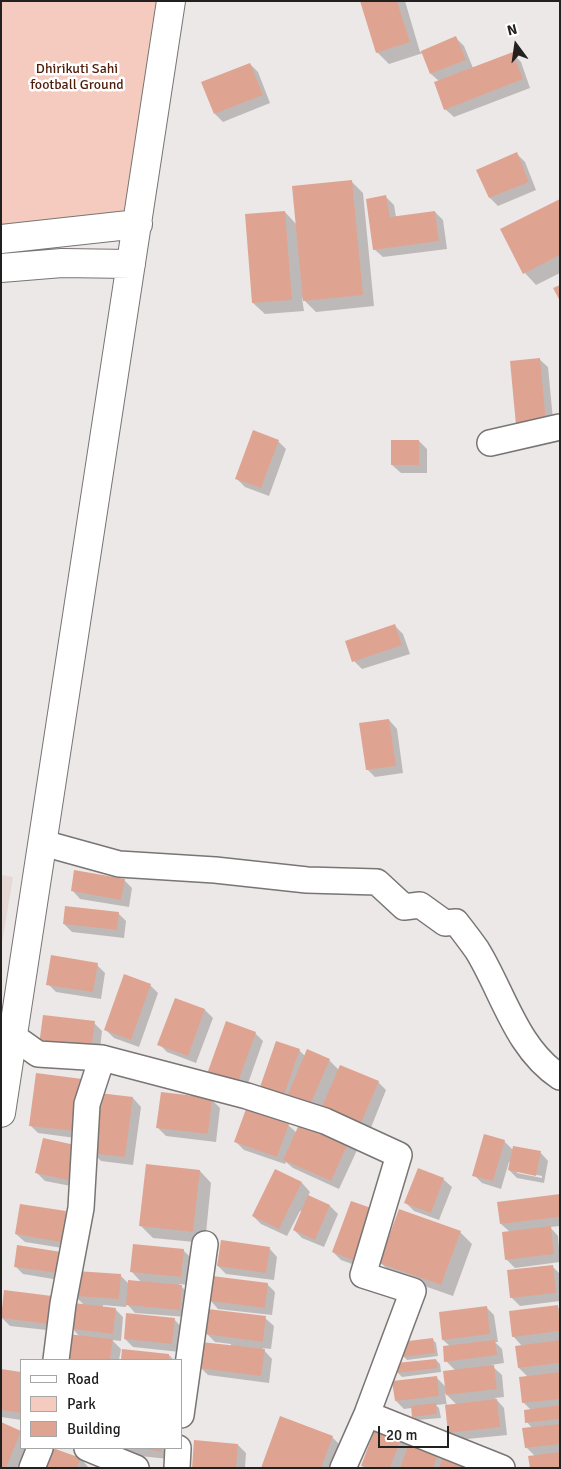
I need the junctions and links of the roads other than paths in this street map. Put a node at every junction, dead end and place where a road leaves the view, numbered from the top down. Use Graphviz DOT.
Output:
graph roads {
  1 [pos="171,1"];
  2 [pos="138,224"];
  3 [pos="1,239"];
  4 [pos="132,264"];
  5 [pos="1,268"];
  6 [pos="560,427"];
  7 [pos="490,443"];
  8 [pos="43,843"];
  9 [pos="14,1037"];
  10 [pos="102,1058"];
  11 [pos="560,1078"];
  12 [pos="1,1113"];
  13 [pos="205,1244"];
  14 [pos="56,1359"];
  15 [pos="182,1409"];
  16 [pos="367,1414"];
  17 [pos="40,1449"];
  18 [pos="89,1449"];
  19 [pos="178,1449"];
  20 [pos="32,1468"];
  21 [pos="136,1468"];
  22 [pos="177,1468"];
  23 [pos="344,1468"];
  24 [pos="502,1468"];
  1 -- 2 [label="street"];
  2 -- 3 [label="street"];
  2 -- 4 [label="street"];
  4 -- 5 [label="street"];
  4 -- 8 [label="street"];
  6 -- 7 [label="street"];
  8 -- 9 [label="street"];
  8 -- 11 [label="street"];
  9 -- 10 [label="street"];
  9 -- 12 [label="street"];
  10 -- 14 [label="street"];
  10 -- 16 [label="street"];
  13 -- 15 [label="street"];
  16 -- 23 [label="street"];
  16 -- 24 [label="street"];
  17 -- 20 [label="street"];
  18 -- 21 [label="street"];
  19 -- 22 [label="street"];
}
